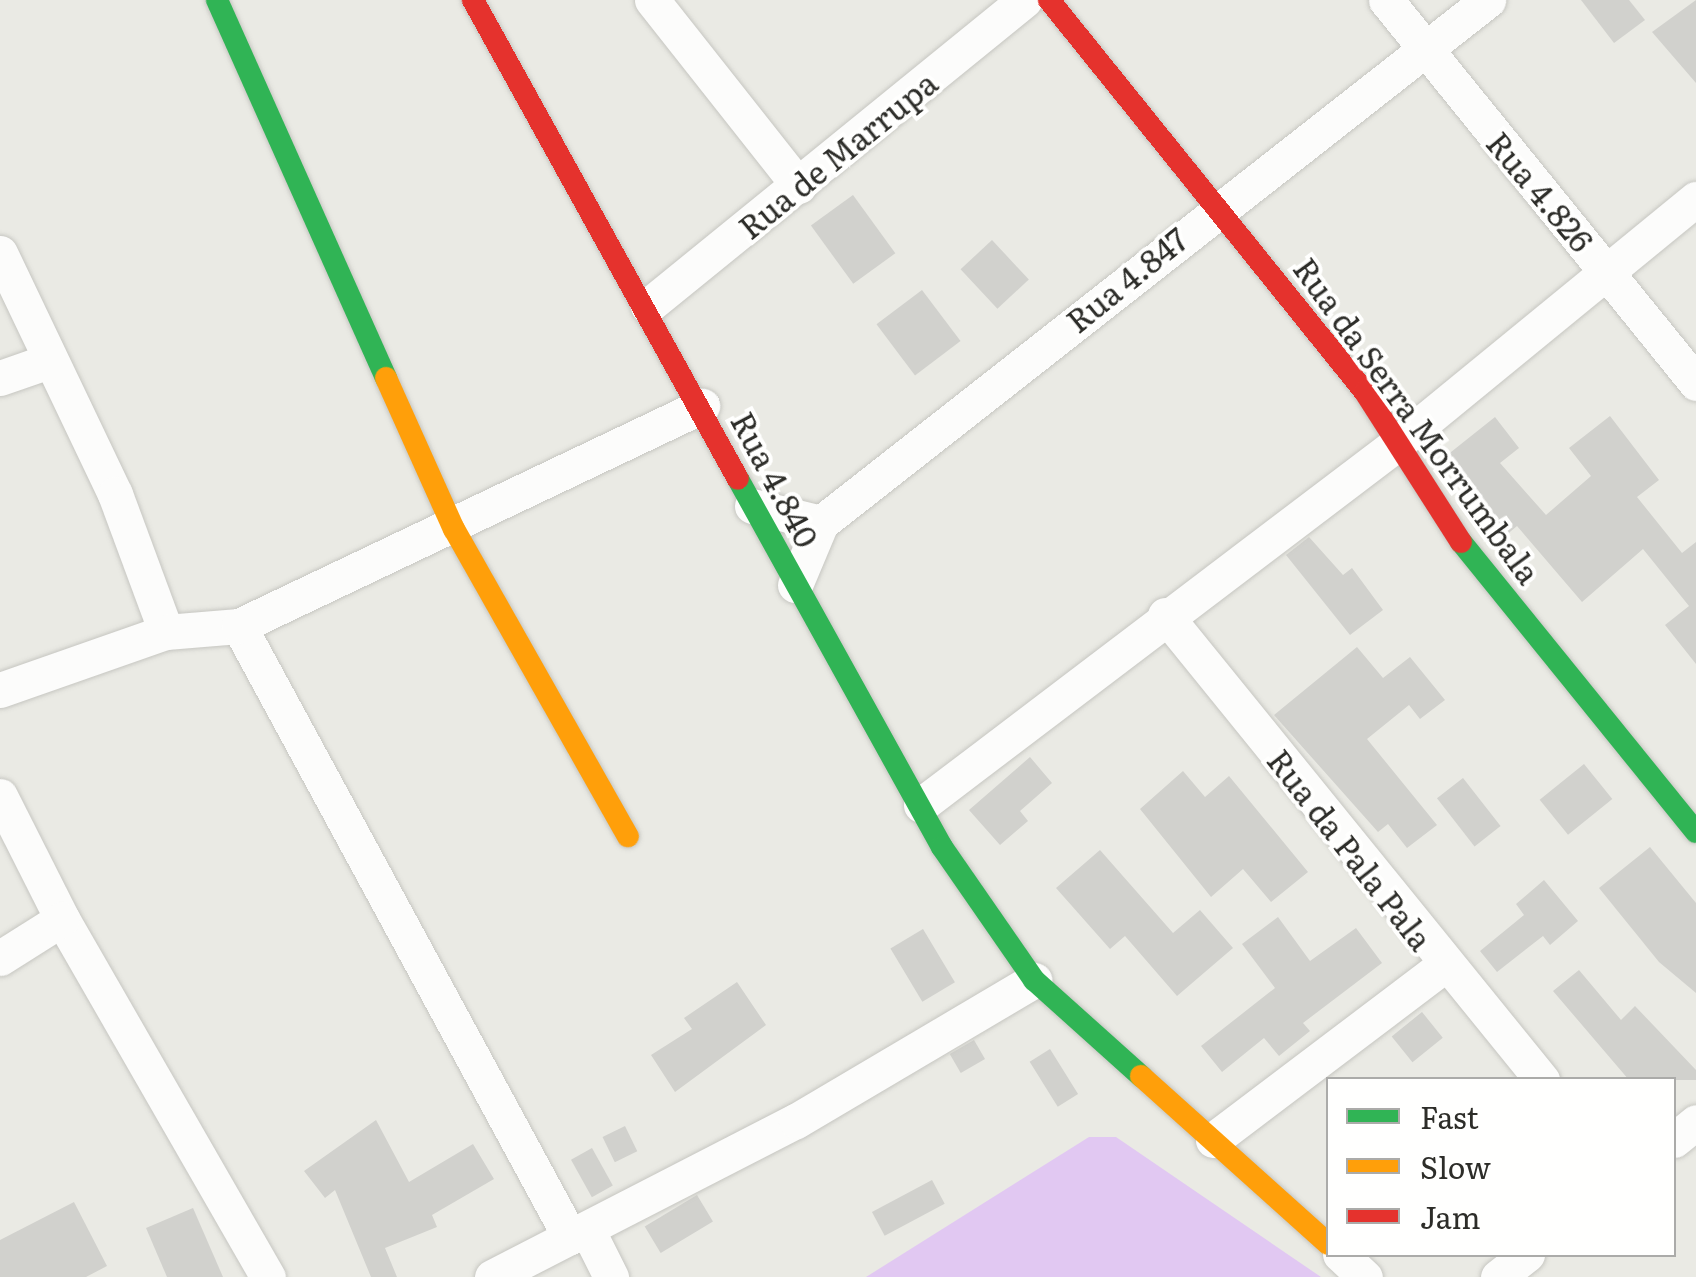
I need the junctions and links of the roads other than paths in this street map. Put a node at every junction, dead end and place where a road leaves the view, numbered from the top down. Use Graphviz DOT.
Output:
graph roads {
  1 [pos="216,0"];
  2 [pos="473,0"];
  3 [pos="652,0"];
  4 [pos="1024,0"];
  5 [pos="1049,0"];
  6 [pos="1386,0"];
  7 [pos="1488,0"];
  8 [pos="1425,51"];
  9 [pos="800,186"];
  10 [pos="1696,199"];
  11 [pos="1217,206"];
  12 [pos="0,253"];
  13 [pos="1607,271"];
  14 [pos="648,306"];
  15 [pos="46,362"];
  16 [pos="0,378"];
  17 [pos="1696,383"];
  18 [pos="702,406"];
  19 [pos="1394,446"];
  20 [pos="752,506"];
  21 [pos="821,524"];
  22 [pos="454,529"];
  23 [pos="796,585"];
  24 [pos="1165,615"];
  25 [pos="239,626"];
  26 [pos="166,632"];
  27 [pos="0,690"];
  28 [pos="0,796"];
  29 [pos="921,805"];
  30 [pos="1696,832"];
  31 [pos="628,836"];
  32 [pos="62,919"];
  33 [pos="0,958"];
  34 [pos="1443,966"];
  35 [pos="1034,980"];
  36 [pos="1539,1077"];
  37 [pos="1696,1122"];
  38 [pos="1676,1138"];
  39 [pos="1213,1140"];
  40 [pos="578,1233"];
  41 [pos="1326,1242"];
  42 [pos="1343,1257"];
  43 [pos="1522,1257"];
  44 [pos="268,1277"];
  45 [pos="492,1277"];
  46 [pos="611,1277"];
  47 [pos="1365,1277"];
  48 [pos="1498,1277"];
  1 -- 22 [label="street"];
  2 -- 14 [label="street, Rua 4.840"];
  3 -- 9 [label="street"];
  4 -- 9 [label="street, Rua de Marrupa"];
  5 -- 11 [label="street, Rua da Serra Morrumbala"];
  6 -- 8 [label="street, Rua 4.826"];
  7 -- 8 [label="street, Rua 4.847"];
  8 -- 11 [label="street, Rua 4.847"];
  8 -- 13 [label="street, Rua 4.826"];
  9 -- 14 [label="street, Rua de Marrupa"];
  10 -- 13 [label="street"];
  11 -- 19 [label="street, Rua da Serra Morrumbala"];
  11 -- 21 [label="street, Rua 4.847"];
  12 -- 15 [label="street"];
  13 -- 17 [label="street, Rua 4.826"];
  13 -- 19 [label="street"];
  14 -- 18 [label="street, Rua 4.840"];
  15 -- 16 [label="street"];
  15 -- 26 [label="street"];
  18 -- 20 [label="street, Rua 4.840"];
  18 -- 22 [label="street"];
  19 -- 24 [label="street"];
  19 -- 30 [label="street, Rua da Serra Morrumbala"];
  20 -- 21 [label="street"];
  20 -- 23 [label="street, Rua 4.840"];
  21 -- 23 [label="street, Rua 4.847"];
  22 -- 25 [label="street"];
  22 -- 31 [label="street"];
  23 -- 29 [label="street, Rua 4.840"];
  24 -- 29 [label="street"];
  24 -- 34 [label="street, Rua da Pala Pala"];
  25 -- 26 [label="street"];
  25 -- 40 [label="street"];
  26 -- 27 [label="street"];
  28 -- 32 [label="street"];
  29 -- 35 [label="street, Rua 4.840"];
  32 -- 33 [label="street"];
  32 -- 44 [label="street"];
  34 -- 36 [label="street, Rua da Pala Pala"];
  34 -- 39 [label="street"];
  35 -- 39 [label="street, Rua 4.840"];
  35 -- 40 [label="street"];
  37 -- 38 [label="street"];
  39 -- 41 [label="street, Rua 4.840"];
  40 -- 45 [label="street"];
  40 -- 46 [label="street"];
  42 -- 47 [label="street"];
  43 -- 48 [label="street"];
}
